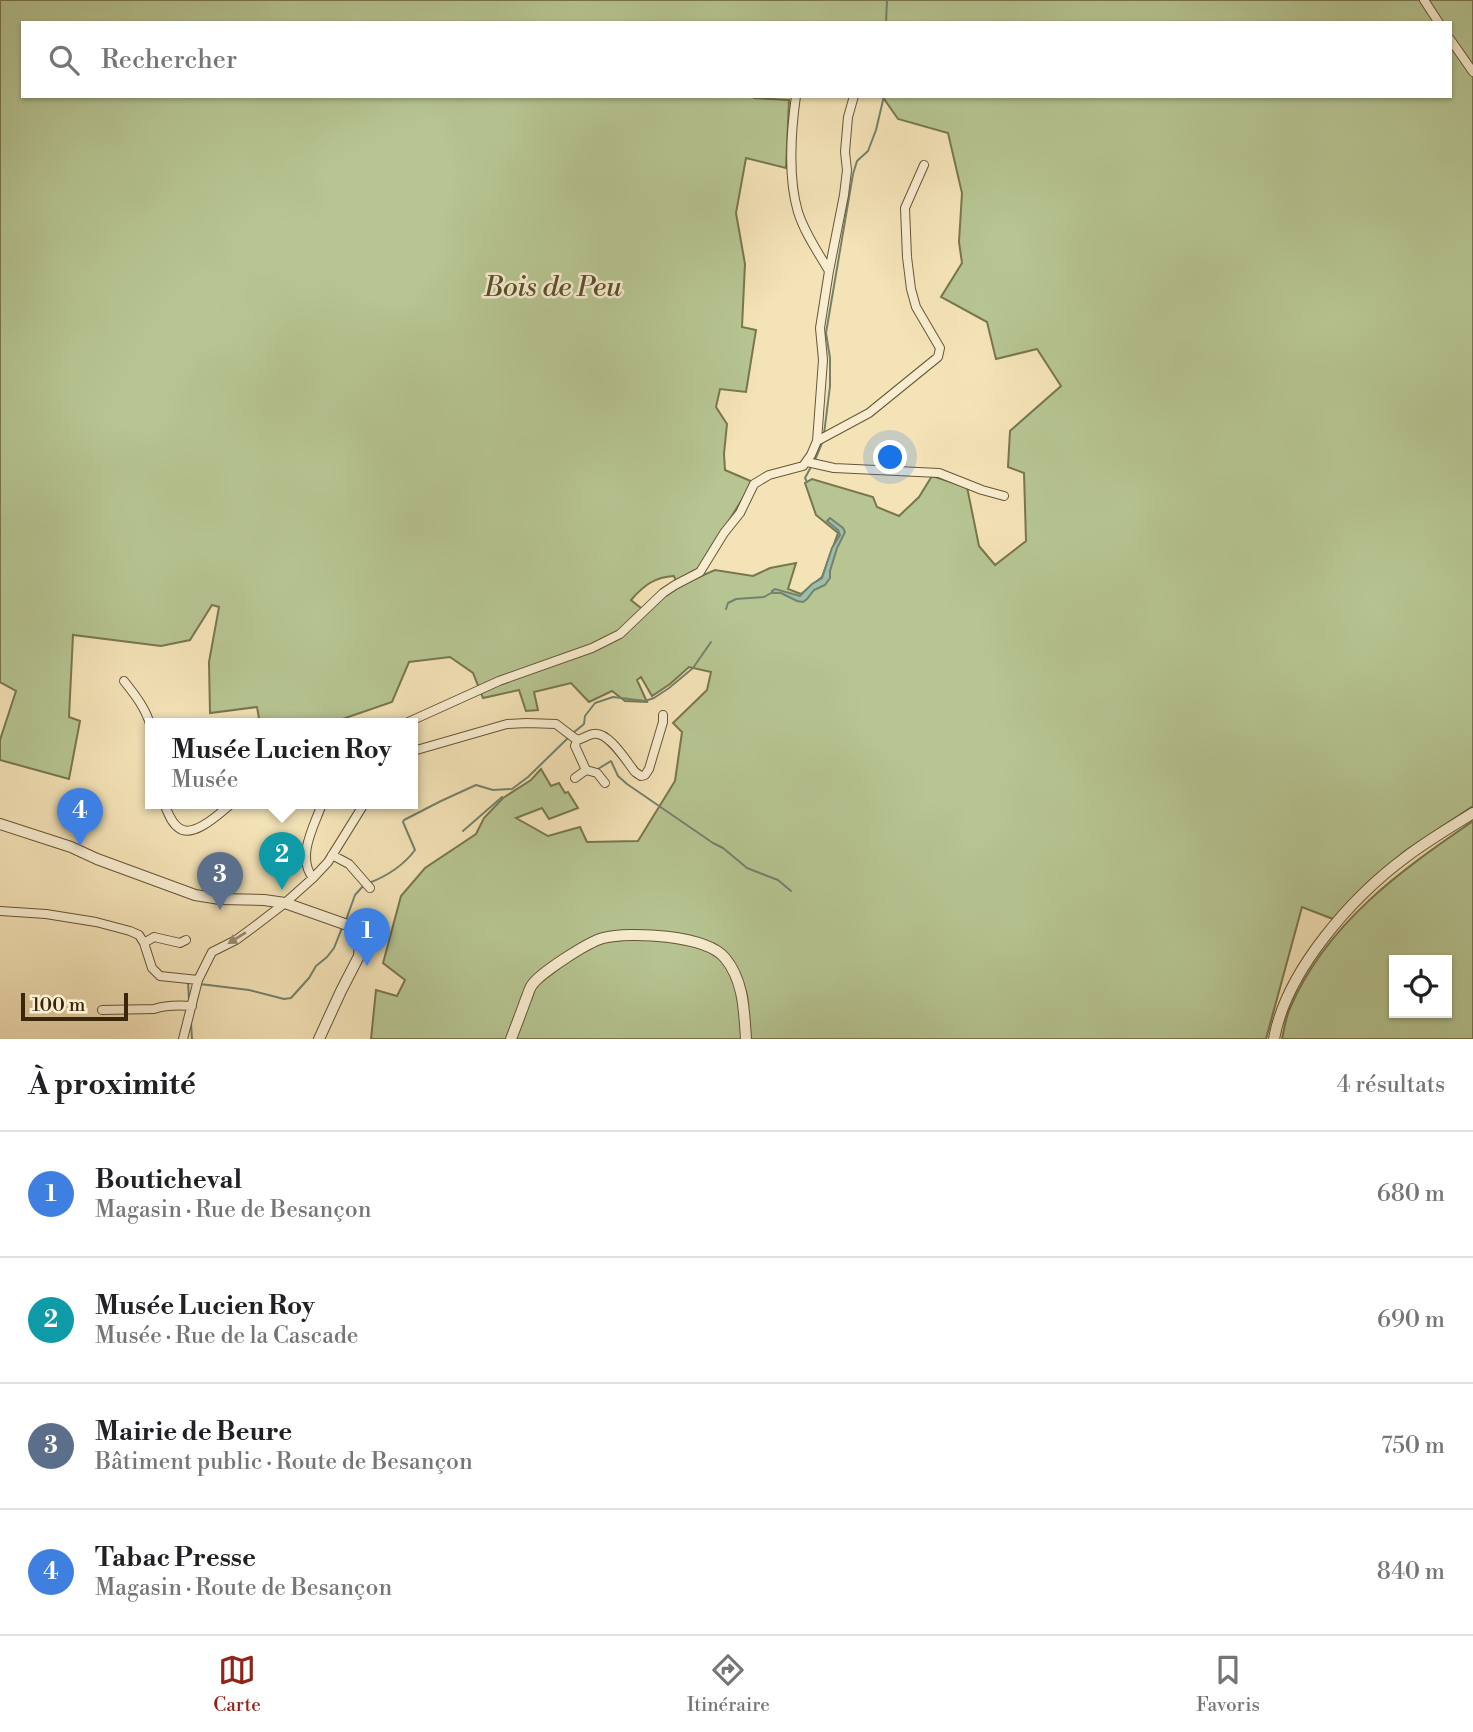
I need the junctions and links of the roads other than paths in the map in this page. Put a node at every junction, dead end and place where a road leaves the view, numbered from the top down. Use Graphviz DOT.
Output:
graph roads {
  1 [pos="1424,0"];
  2 [pos="1438,21"];
  3 [pos="1452,41"];
  4 [pos="1473,72"];
  5 [pos="796,98"];
  6 [pos="853,98"];
  7 [pos="924,164"];
  8 [pos="829,271"];
  9 [pos="821,439"];
  10 [pos="811,463"];
  11 [pos="1004,496"];
  12 [pos="124,681"];
  13 [pos="663,715"];
  14 [pos="149,718"];
  15 [pos="417,718"];
  16 [pos="573,737"];
  17 [pos="418,750"];
  18 [pos="586,770"];
  19 [pos="575,778"];
  20 [pos="605,783"];
  21 [pos="166,809"];
  22 [pos="224,809"];
  23 [pos="320,809"];
  24 [pos="361,809"];
  25 [pos="1473,813"];
  26 [pos="0,824"];
  27 [pos="332,855"];
  28 [pos="313,878"];
  29 [pos="367,885"];
  30 [pos="285,903"];
  31 [pos="0,911"];
  32 [pos="186,940"];
  33 [pos="144,943"];
  34 [pos="198,983"];
  35 [pos="185,1005"];
  36 [pos="102,1010"];
  37 [pos="328,1018"];
  38 [pos="183,1039"];
  39 [pos="319,1039"];
  40 [pos="325,1039"];
  41 [pos="510,1039"];
  42 [pos="746,1039"];
  43 [pos="1274,1039"];
  1 -- 2 [label="street"];
  3 -- 4 [label="street"];
  5 -- 8 [label="street"];
  6 -- 8 [label="street"];
  7 -- 9 [label="street"];
  8 -- 9 [label="street"];
  9 -- 10 [label="street"];
  10 -- 11 [label="street"];
  10 -- 15 [label="street"];
  12 -- 14 [label="street"];
  13 -- 16 [label="street"];
  16 -- 17 [label="street"];
  16 -- 18 [label="street"];
  18 -- 19 [label="street"];
  18 -- 20 [label="street"];
  21 -- 22 [label="street"];
  23 -- 28 [label="street"];
  24 -- 27 [label="street"];
  25 -- 43 [label="street"];
  26 -- 30 [label="street"];
  27 -- 28 [label="street"];
  27 -- 29 [label="street"];
  28 -- 30 [label="street"];
  30 -- 34 [label="street, one-way"];
  30 -- 37 [label="street"];
  31 -- 33 [label="street"];
  32 -- 33 [label="street"];
  33 -- 34 [label="street"];
  34 -- 35 [label="street"];
  35 -- 36 [label="street"];
  35 -- 38 [label="street"];
  37 -- 39 [label="street"];
  37 -- 40 [label="street"];
  41 -- 42 [label="street"];
}
